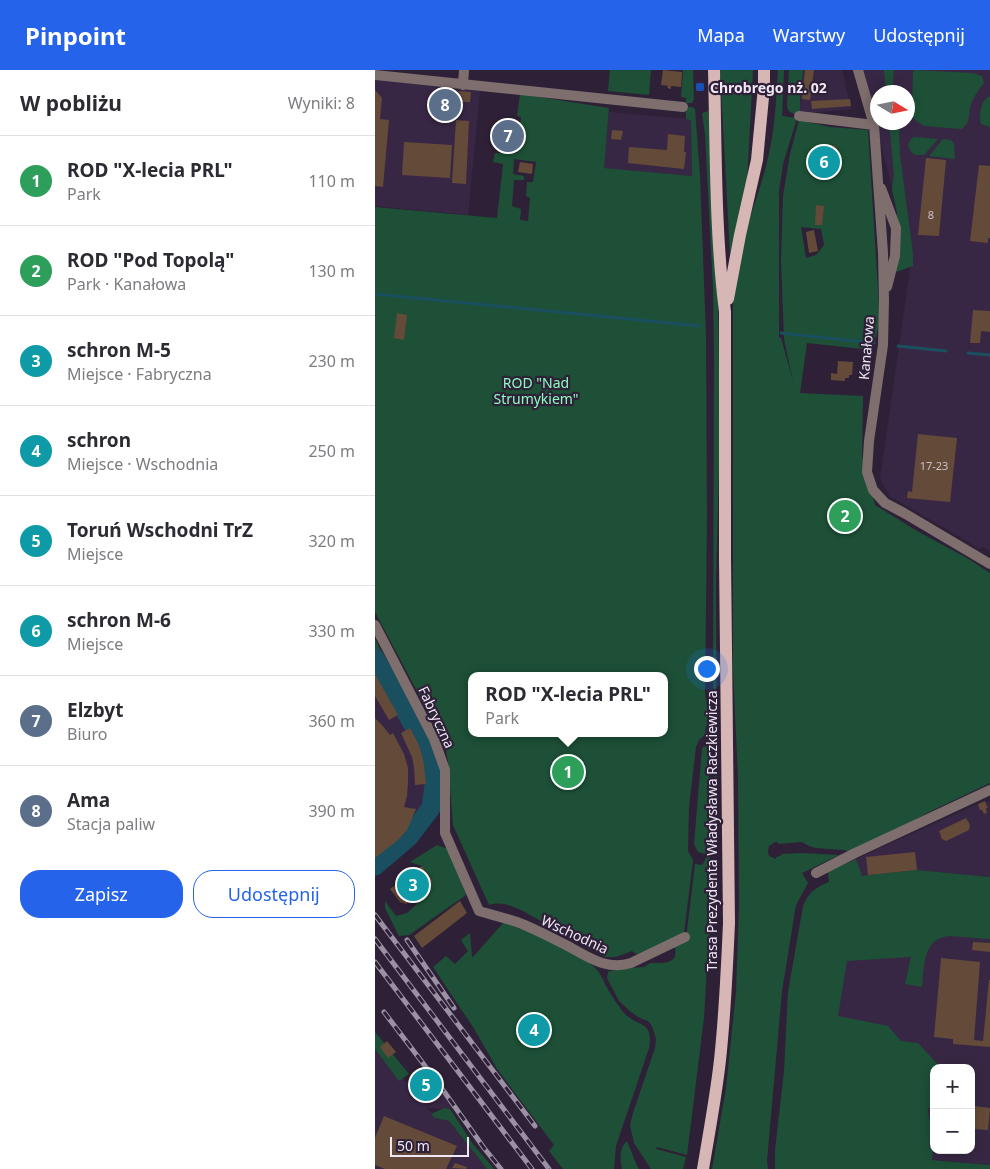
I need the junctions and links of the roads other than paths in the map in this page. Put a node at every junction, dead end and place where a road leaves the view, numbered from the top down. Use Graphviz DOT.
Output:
graph roads {
  1 [pos="464,70"];
  2 [pos="715,70"];
  3 [pos="764,70"];
  4 [pos="857,70"];
  5 [pos="375,76"];
  6 [pos="463,84"];
  7 [pos="683,107"];
  8 [pos="870,112"];
  9 [pos="799,116"];
  10 [pos="870,125"];
  11 [pos="874,130"];
  12 [pos="877,177"];
  13 [pos="884,300"];
  14 [pos="725,312"];
  15 [pos="990,564"];
  16 [pos="375,625"];
  17 [pos="990,790"];
  18 [pos="816,873"];
  19 [pos="479,912"];
  20 [pos="685,937"];
  21 [pos="703,1169"];
  1 -- 6 [label="street"];
  2 -- 14 [label="main road, Trasa Prezydenta Władysława Raczkiewicza"];
  3 -- 14 [label="main road, Trasa Prezydenta Władysława Raczkiewicza"];
  4 -- 8 [label="street, Kanałowa"];
  5 -- 6 [label="street"];
  6 -- 7 [label="street"];
  9 -- 10 [label="street"];
  11 -- 12 [label="street, Kanałowa"];
  12 -- 13 [label="street, Kanałowa"];
  12 -- 13 [label="street"];
  13 -- 15 [label="street, Kanałowa"];
  14 -- 21 [label="main road, Trasa Prezydenta Władysława Raczkiewicza"];
  16 -- 19 [label="street, Fabryczna"];
  17 -- 18 [label="street"];
  19 -- 20 [label="street, Wschodnia"];
}
